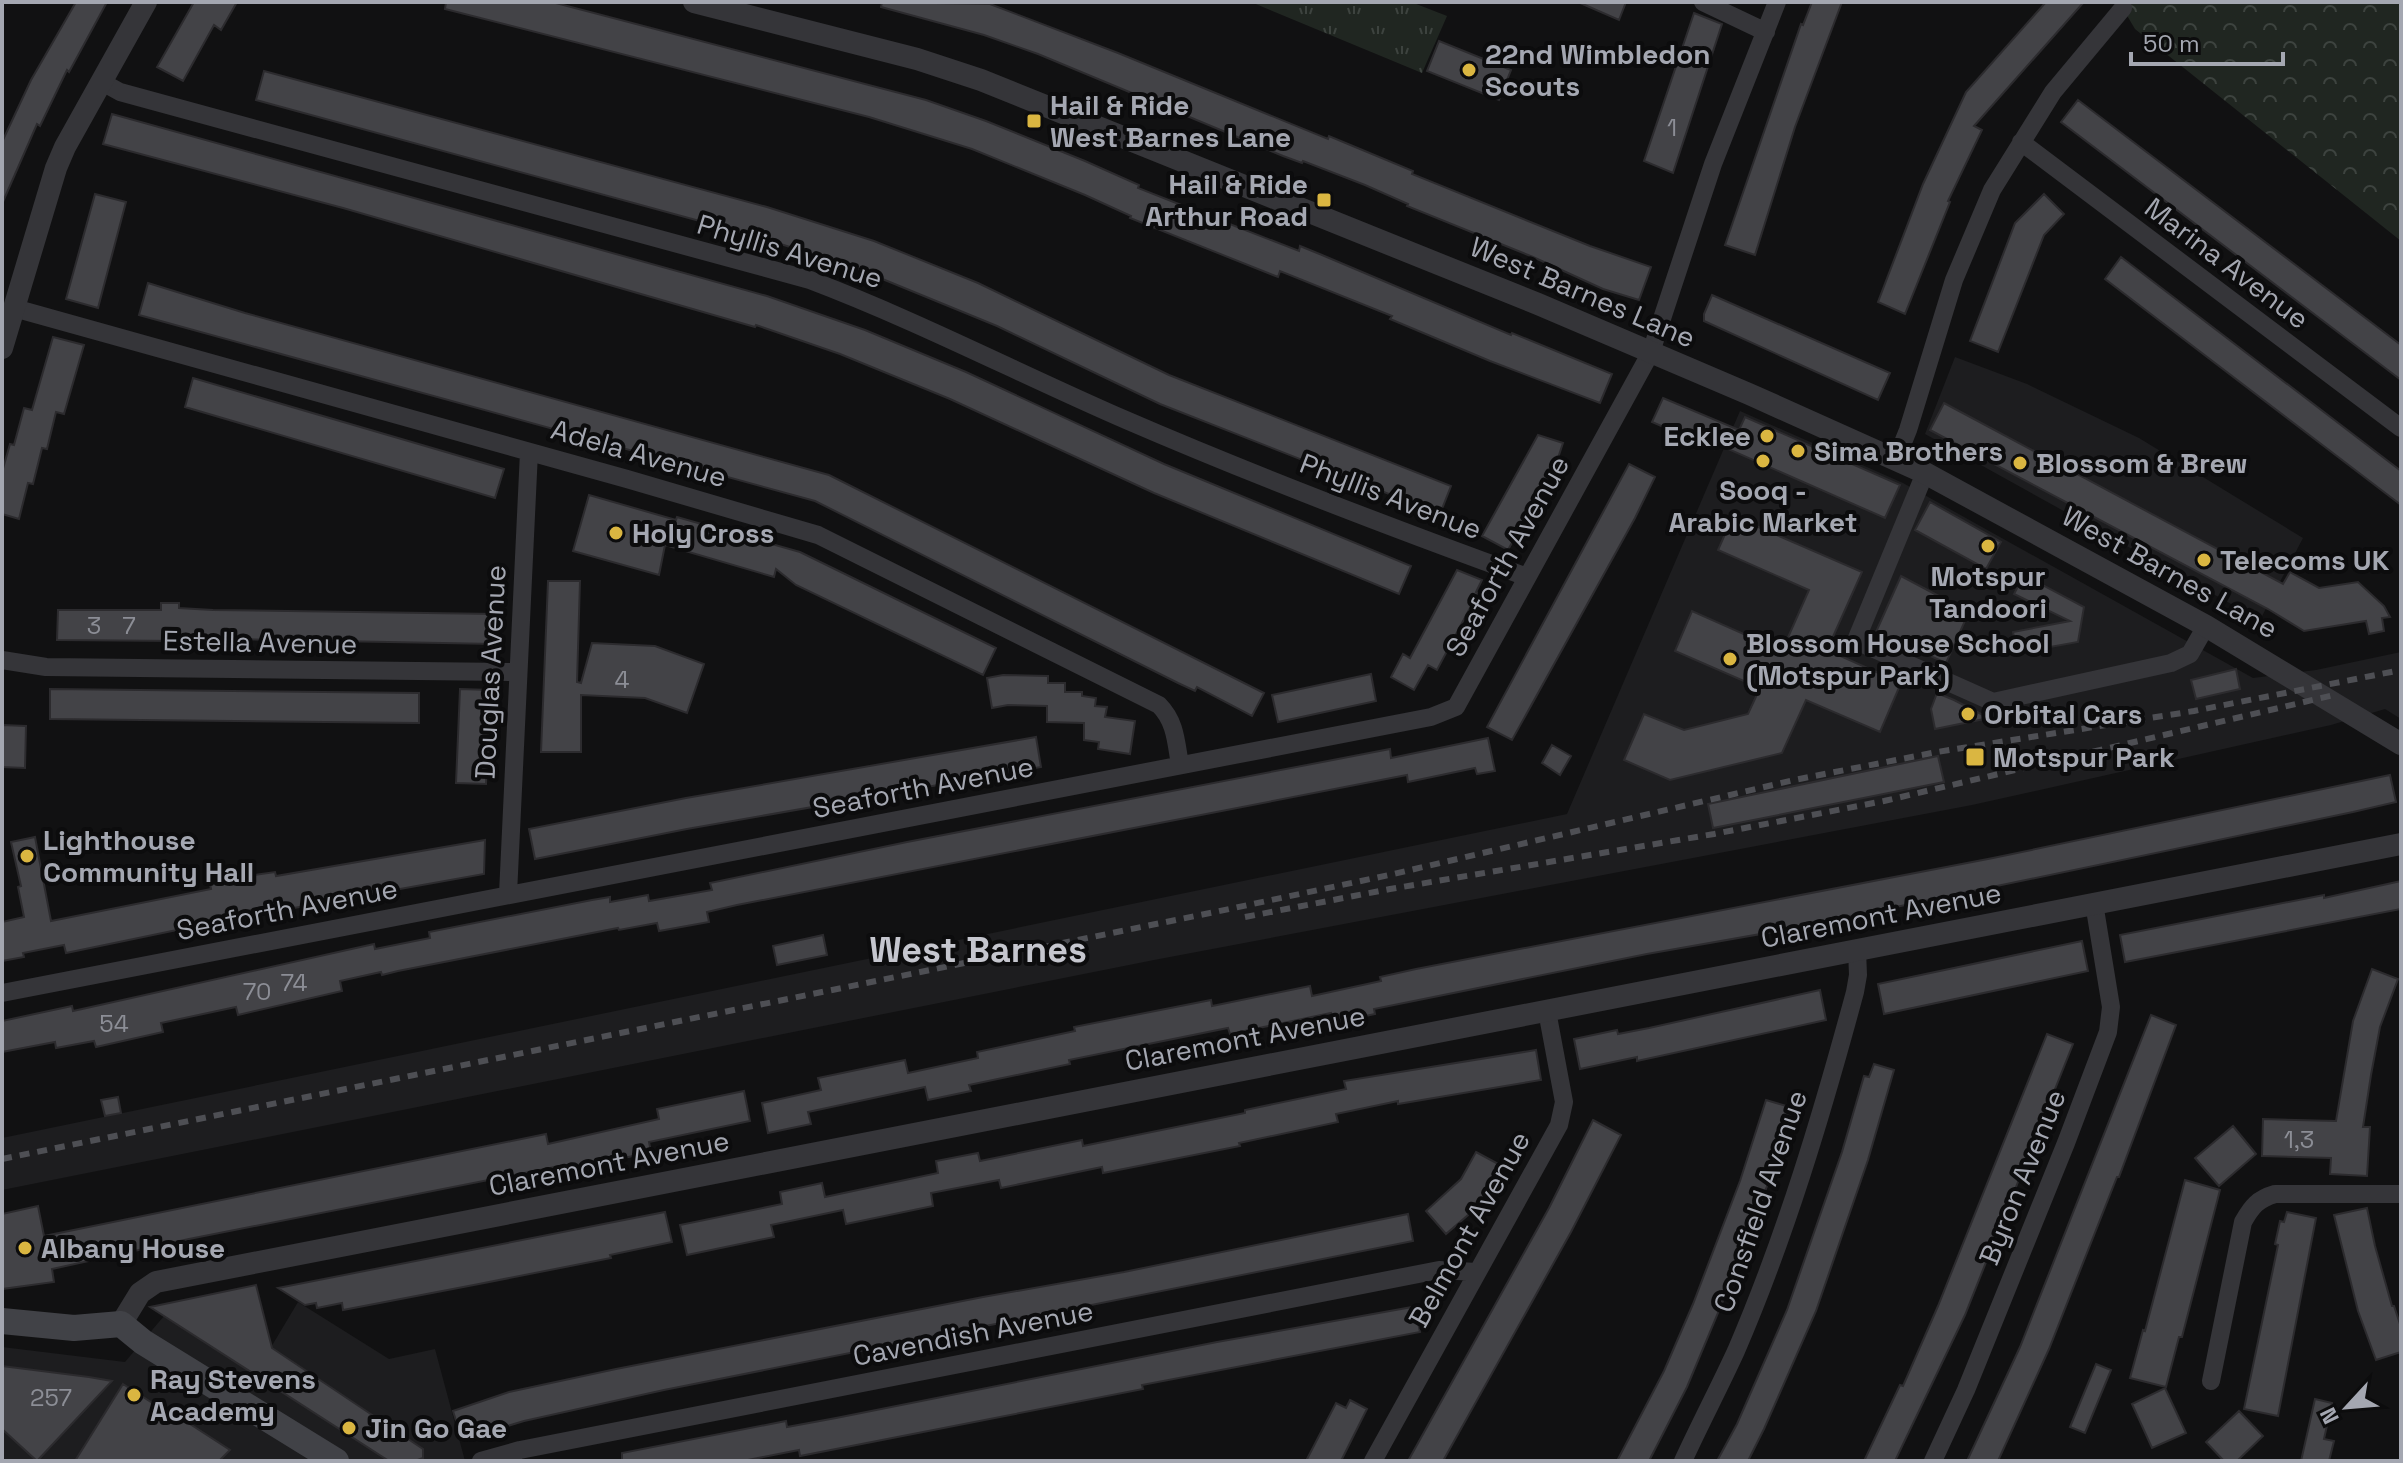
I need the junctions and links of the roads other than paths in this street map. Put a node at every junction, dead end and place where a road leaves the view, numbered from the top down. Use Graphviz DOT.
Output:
graph roads {
  1 [pos="146,2"];
  2 [pos="694,2"];
  3 [pos="1703,2"];
  4 [pos="1777,2"];
  5 [pos="2123,8"];
  6 [pos="1766,32"];
  7 [pos="102,82"];
  8 [pos="2021,142"];
  9 [pos="14,308"];
  10 [pos="2,348"];
  11 [pos="1651,352"];
  12 [pos="2401,428"];
  13 [pos="529,452"];
  14 [pos="1896,460"];
  15 [pos="1925,473"];
  16 [pos="1527,577"];
  17 [pos="2206,626"];
  18 [pos="2,660"];
  19 [pos="518,672"];
  20 [pos="2401,744"];
  21 [pos="1180,765"];
  22 [pos="2401,844"];
  23 [pos="508,894"];
  24 [pos="2094,903"];
  25 [pos="1857,950"];
  26 [pos="2,993"];
  27 [pos="1547,1011"];
  28 [pos="2401,1194"];
  29 [pos="1477,1272"];
  30 [pos="2,1321"];
  31 [pos="121,1324"];
  32 [pos="2211,1381"];
  33 [pos="336,1461"];
  34 [pos="481,1461"];
  35 [pos="1373,1461"];
  36 [pos="1683,1461"];
  37 [pos="1933,1461"];
  1 -- 7 [label="street"];
  2 -- 11 [label="street, West Barnes Lane"];
  3 -- 6 [label="street"];
  4 -- 6 [label="street, Seaforth Avenue"];
  5 -- 8 [label="street"];
  6 -- 11 [label="street, Seaforth Avenue"];
  7 -- 9 [label="street"];
  7 -- 16 [label="street, Phyllis Avenue"];
  8 -- 12 [label="street, Marina Avenue"];
  8 -- 14 [label="street"];
  9 -- 10 [label="street"];
  9 -- 13 [label="street, Adela Avenue"];
  11 -- 14 [label="street, West Barnes Lane"];
  11 -- 16 [label="street, Seaforth Avenue"];
  13 -- 19 [label="street, Douglas Avenue"];
  13 -- 21 [label="street, Adela Avenue"];
  14 -- 15 [label="street, West Barnes Lane"];
  15 -- 17 [label="street, West Barnes Lane"];
  15 -- 17 [label="street"];
  16 -- 21 [label="street, Seaforth Avenue"];
  17 -- 20 [label="street, West Barnes Lane"];
  18 -- 19 [label="street, Estella Avenue"];
  19 -- 23 [label="street, Douglas Avenue"];
  21 -- 23 [label="street, Seaforth Avenue"];
  22 -- 24 [label="street, Claremont Avenue"];
  23 -- 26 [label="street, Seaforth Avenue"];
  24 -- 25 [label="street, Claremont Avenue"];
  24 -- 37 [label="street, Byron Avenue"];
  25 -- 27 [label="street, Claremont Avenue"];
  25 -- 36 [label="street, Consfield Avenue"];
  27 -- 29 [label="street, Belmont Avenue"];
  27 -- 31 [label="street, Claremont Avenue"];
  28 -- 32 [label="street"];
  29 -- 34 [label="street, Cavendish Avenue"];
  29 -- 35 [label="street, Belmont Avenue"];
  30 -- 31 [label="main road"];
  31 -- 33 [label="main road"];
}
